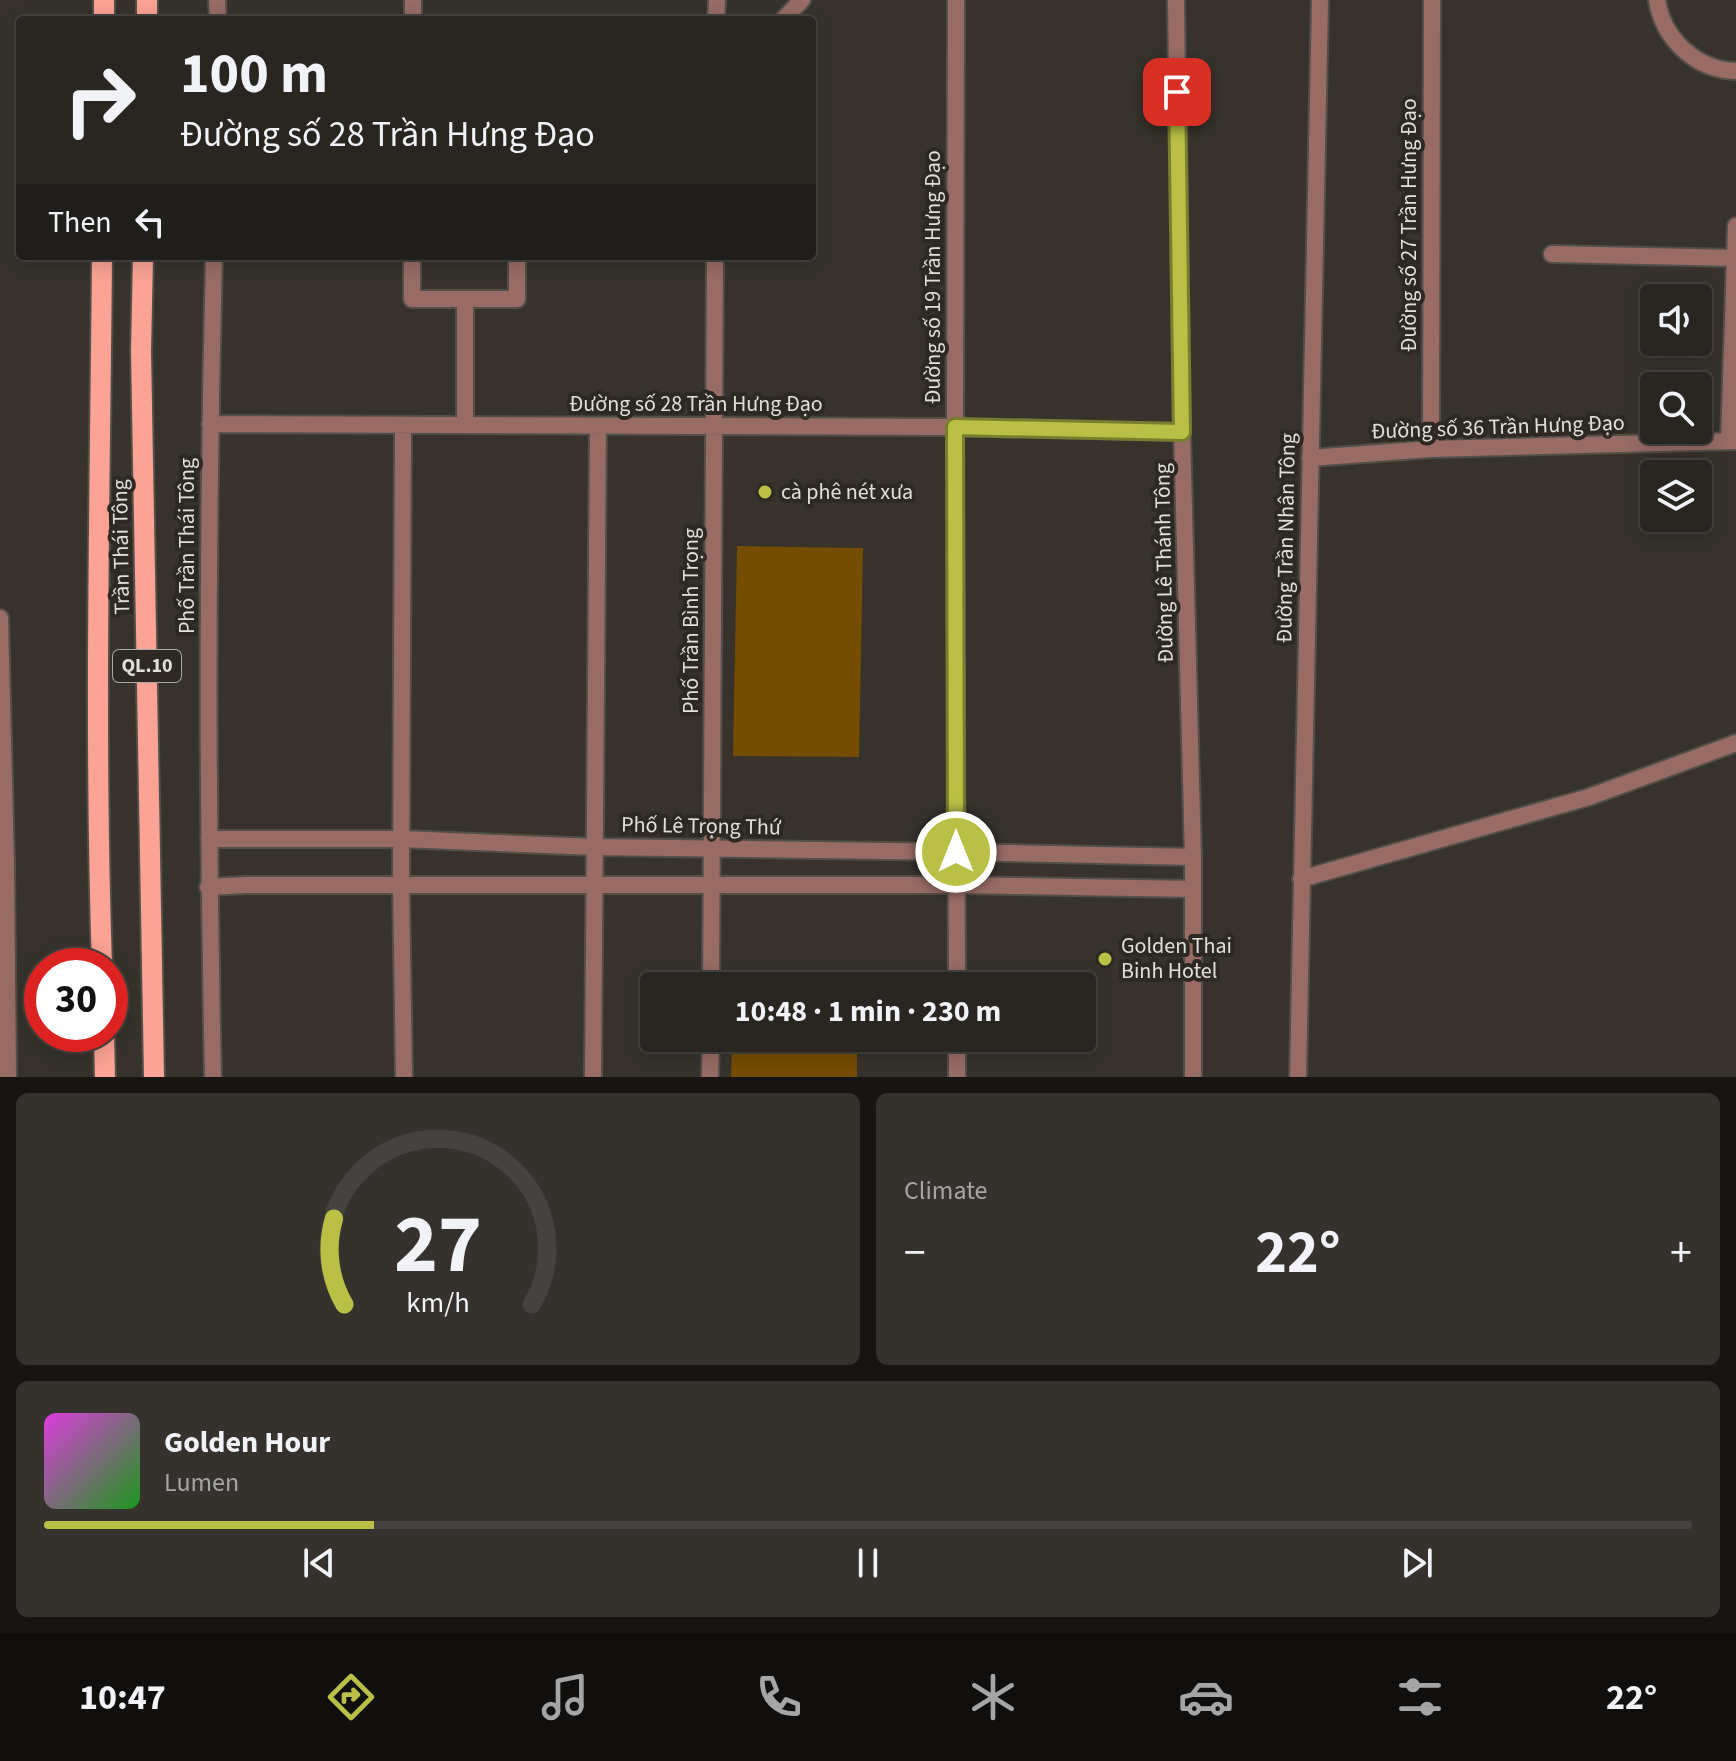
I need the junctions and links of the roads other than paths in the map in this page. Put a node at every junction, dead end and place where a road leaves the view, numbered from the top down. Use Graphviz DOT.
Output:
graph roads {
  1 [pos="802,0"];
  2 [pos="956,0"];
  3 [pos="1176,0"];
  4 [pos="1320,0"];
  5 [pos="1432,0"];
  6 [pos="1657,0"];
  7 [pos="787,16"];
  8 [pos="1736,71"];
  9 [pos="1736,226"];
  10 [pos="1552,254"];
  11 [pos="1736,258"];
  12 [pos="102,260"];
  13 [pos="143,260"];
  14 [pos="214,260"];
  15 [pos="412,260"];
  16 [pos="517,260"];
  17 [pos="715,260"];
  18 [pos="465,299"];
  19 [pos="210,424"];
  20 [pos="403,425"];
  21 [pos="465,425"];
  22 [pos="598,426"];
  23 [pos="714,426"];
  24 [pos="955,427"];
  25 [pos="1182,432"];
  26 [pos="1732,441"];
  27 [pos="1431,449"];
  28 [pos="1310,458"];
  29 [pos="0,618"];
  30 [pos="1736,743"];
  31 [pos="209,839"];
  32 [pos="402,839"];
  33 [pos="595,847"];
  34 [pos="712,848"];
  35 [pos="956,852"];
  36 [pos="1193,857"];
  37 [pos="1301,879"];
  38 [pos="401,885"];
  39 [pos="595,885"];
  40 [pos="711,885"];
  41 [pos="956,885"];
  42 [pos="208,887"];
  43 [pos="1193,889"];
  44 [pos="101,948"];
  45 [pos="711,972"];
  46 [pos="957,972"];
  47 [pos="104,1052"];
  48 [pos="711,1052"];
  49 [pos="957,1052"];
  50 [pos="8,1077"];
  51 [pos="105,1077"];
  52 [pos="154,1077"];
  53 [pos="213,1077"];
  54 [pos="404,1077"];
  55 [pos="593,1077"];
  56 [pos="710,1077"];
  57 [pos="957,1077"];
  58 [pos="1193,1077"];
  59 [pos="1298,1077"];
  1 -- 7 [label="street"];
  2 -- 24 [label="street, Đường số 19 Trần Hưng Đạo"];
  3 -- 25 [label="street, Đường Lê Thánh Tông"];
  4 -- 28 [label="street, Đường Trần Nhân Tông"];
  5 -- 27 [label="street, Đường số 27 Trần Hưng Đạo"];
  6 -- 8 [label="street"];
  9 -- 11 [label="street"];
  10 -- 11 [label="street"];
  11 -- 26 [label="street"];
  12 -- 44 [label="main road, Trần Thái Tông / QL.10"];
  13 -- 52 [label="main road, Trần Thái Tông / QL.10"];
  14 -- 19 [label="street, Phố Trần Thái Tông"];
  15 -- 18 [label="street"];
  16 -- 18 [label="street"];
  17 -- 23 [label="street, Phố Trần Bình Trọng"];
  18 -- 21 [label="street"];
  19 -- 20 [label="street, Đường số 28 Trần Hưng Đạo"];
  19 -- 31 [label="street, Phố Trần Thái Tông"];
  20 -- 21 [label="street, Đường số 28 Trần Hưng Đạo"];
  20 -- 32 [label="street"];
  21 -- 22 [label="street, Đường số 28 Trần Hưng Đạo"];
  22 -- 23 [label="street, Đường số 28 Trần Hưng Đạo"];
  22 -- 33 [label="street"];
  23 -- 24 [label="street, Đường số 28 Trần Hưng Đạo"];
  23 -- 34 [label="street, Phố Trần Bình Trọng"];
  24 -- 25 [label="street, Đường số 28 Trần Hưng Đạo"];
  24 -- 35 [label="street, Đường số 19 Trần Hưng Đạo"];
  25 -- 36 [label="street, Đường Lê Thánh Tông"];
  26 -- 27 [label="street, Đường số 36 Trần Hưng Đạo"];
  27 -- 28 [label="street, Đường số 36 Trần Hưng Đạo"];
  28 -- 37 [label="street, Đường Trần Nhân Tông"];
  29 -- 50 [label="street"];
  30 -- 37 [label="street"];
  31 -- 32 [label="street, Phố Lê Trọng Thứ"];
  31 -- 42 [label="street, Phố Trần Thái Tông"];
  32 -- 33 [label="street, Phố Lê Trọng Thứ"];
  32 -- 38 [label="street"];
  33 -- 34 [label="street, Phố Lê Trọng Thứ"];
  33 -- 39 [label="street"];
  34 -- 35 [label="street, Phố Lê Trọng Thứ"];
  34 -- 40 [label="street, Phố Trần Bình Trọng"];
  35 -- 36 [label="street, Phố Lê Trọng Thứ"];
  35 -- 41 [label="street, Đường số 19 Trần Hưng Đạo"];
  36 -- 43 [label="street, Đường Lê Thánh Tông"];
  37 -- 59 [label="street, Đường Trần Nhân Tông"];
  38 -- 39 [label="street"];
  38 -- 42 [label="street"];
  38 -- 54 [label="street"];
  39 -- 40 [label="street"];
  39 -- 55 [label="street"];
  40 -- 41 [label="street"];
  40 -- 45 [label="street, Phố Trần Bình Trọng"];
  41 -- 43 [label="street"];
  41 -- 46 [label="street, Đường số 19 Trần Hưng Đạo"];
  42 -- 53 [label="street, Phố Trần Thái Tông"];
  43 -- 58 [label="street, Đường Lê Thánh Tông"];
  47 -- 51 [label="main road"];
  48 -- 56 [label="street"];
  49 -- 57 [label="street"];
}
